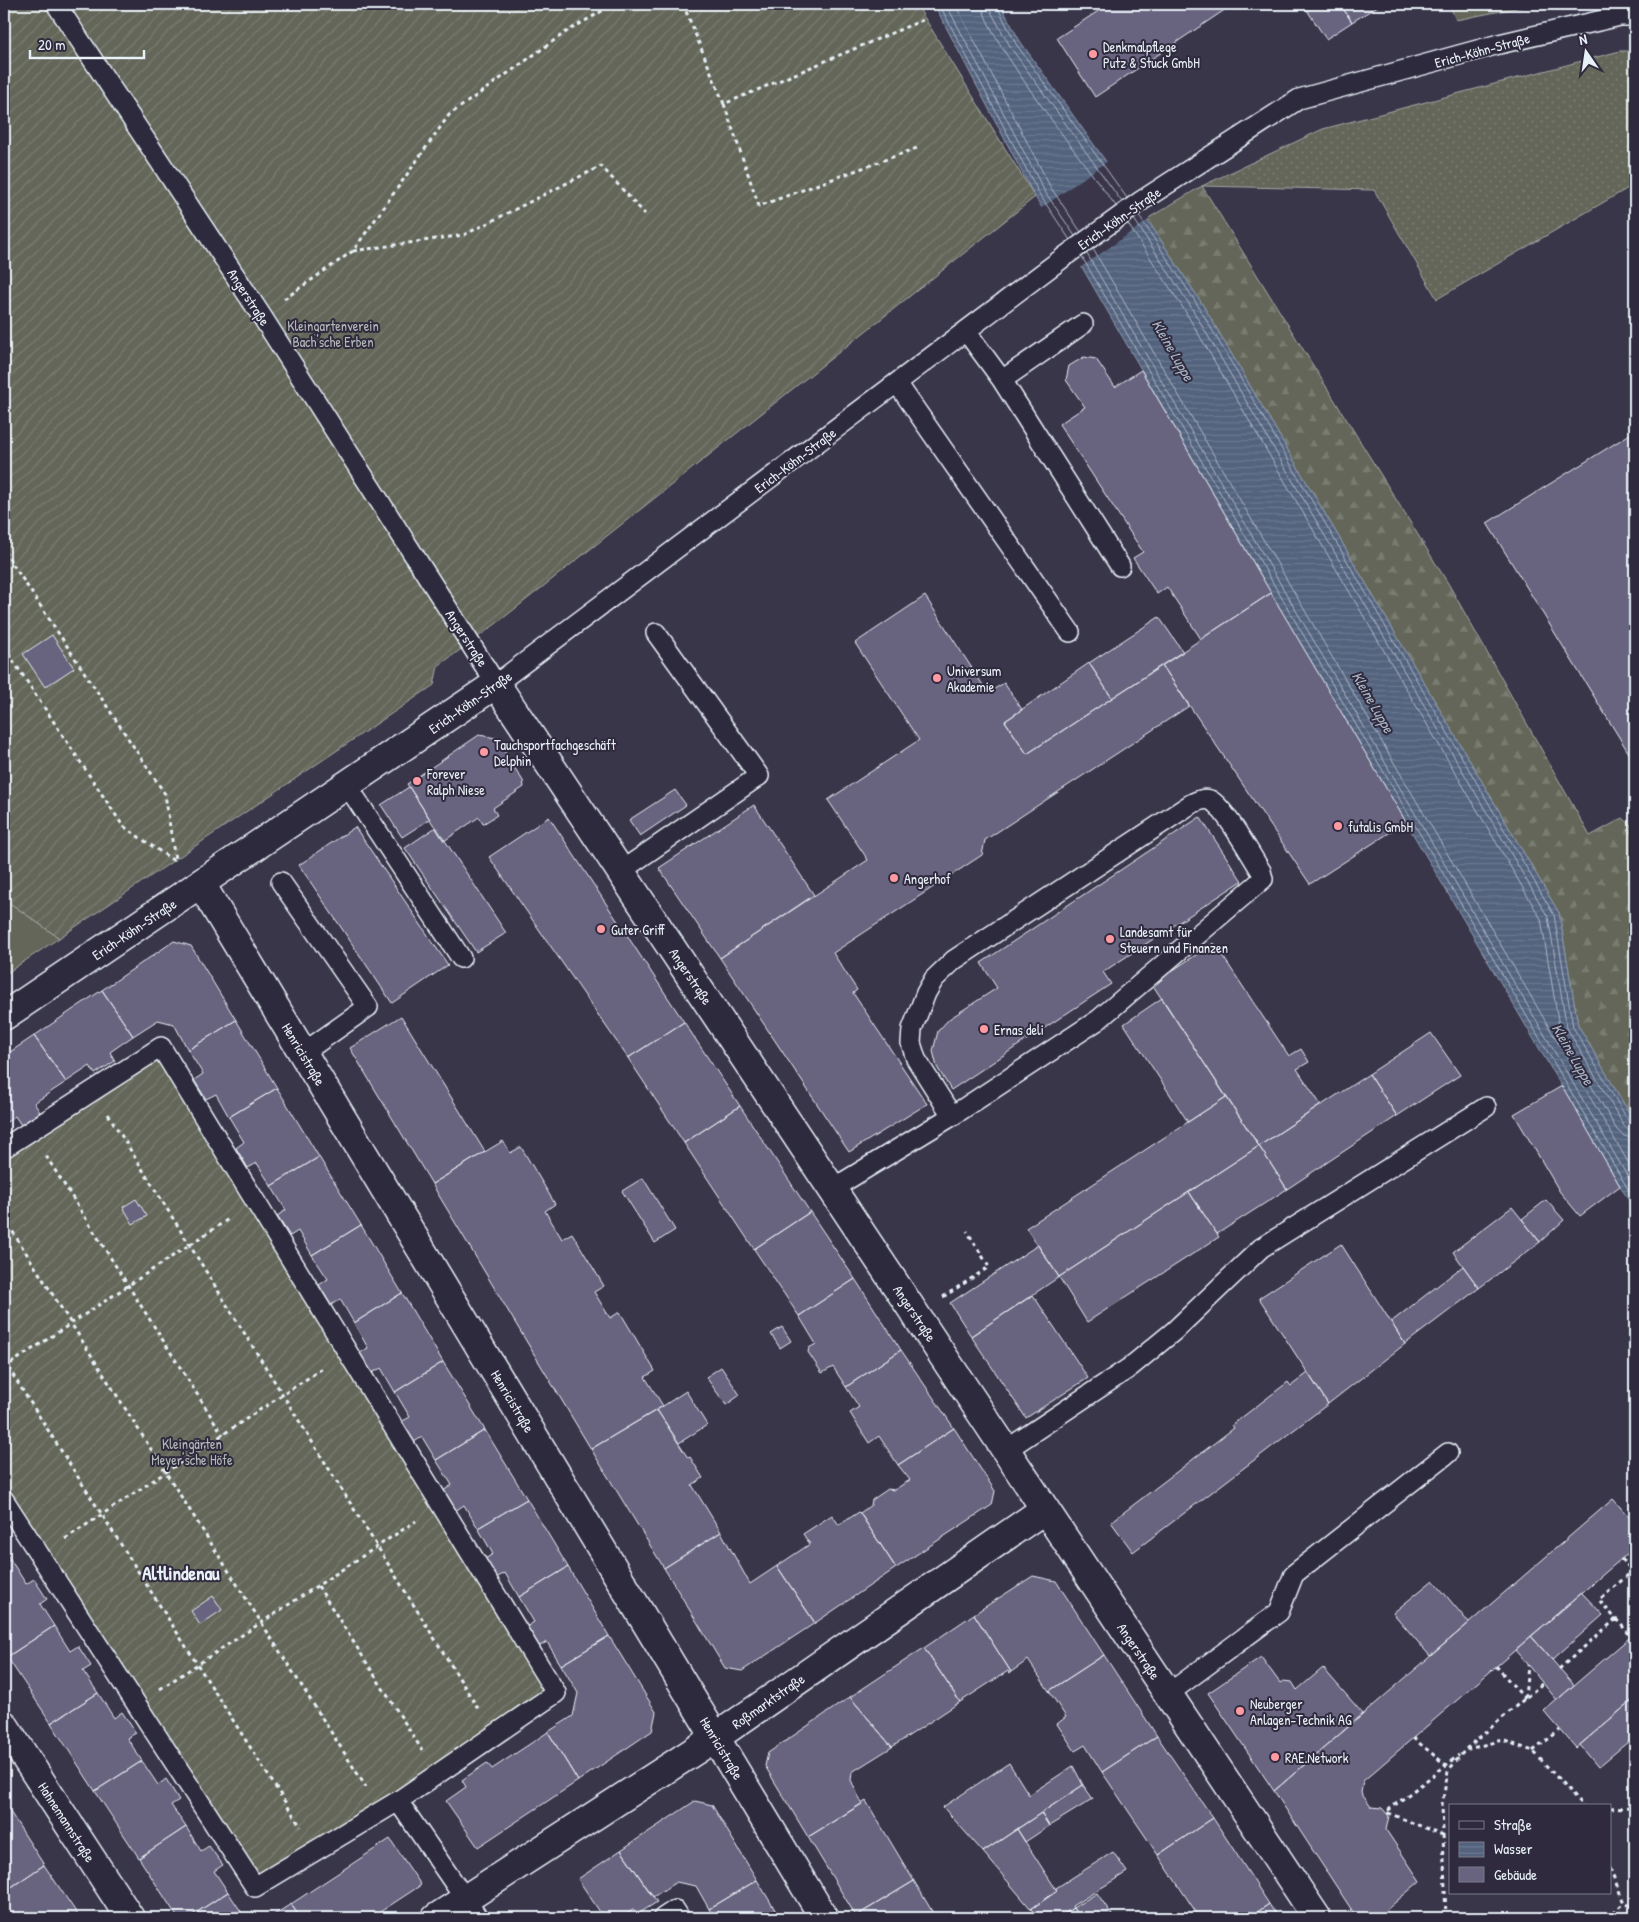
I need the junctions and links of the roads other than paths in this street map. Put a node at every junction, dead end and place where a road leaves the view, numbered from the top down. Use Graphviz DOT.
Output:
graph roads {
  1 [pos="56,4"];
  2 [pos="1635,16"];
  3 [pos="1083,324"];
  4 [pos="966,331"];
  5 [pos="1002,380"];
  6 [pos="897,384"];
  7 [pos="1120,566"];
  8 [pos="1070,632"];
  9 [pos="656,633"];
  10 [pos="496,684"];
  11 [pos="347,785"];
  12 [pos="621,871"];
  13 [pos="280,882"];
  14 [pos="201,884"];
  15 [pos="461,958"];
  16 [pos="4,1016"];
  17 [pos="303,1052"];
  18 [pos="1486,1107"];
  19 [pos="952,1116"];
  20 [pos="4,1148"];
  21 [pos="832,1189"];
  22 [pos="1006,1450"];
  23 [pos="1448,1453"];
  24 [pos="4,1500"];
  25 [pos="1045,1509"];
  26 [pos="1168,1694"];
  27 [pos="4,1725"];
  28 [pos="716,1737"];
  29 [pos="398,1801"];
  30 [pos="472,1909"];
  31 [pos="130,1918"];
  32 [pos="436,1918"];
  33 [pos="663,1918"];
  34 [pos="680,1918"];
  35 [pos="824,1918"];
  36 [pos="1317,1918"];
  1 -- 10 [label="lane, Angerstraße"];
  2 -- 4 [label="lane, Erich-Köhn-Straße"];
  3 -- 5 [label="lane"];
  4 -- 5 [label="lane"];
  4 -- 6 [label="lane, Erich-Köhn-Straße"];
  5 -- 7 [label="lane"];
  6 -- 8 [label="lane"];
  6 -- 10 [label="lane, Erich-Köhn-Straße"];
  9 -- 12 [label="lane"];
  10 -- 11 [label="street, Erich-Köhn-Straße"];
  10 -- 12 [label="street, Angerstraße"];
  11 -- 14 [label="street, Erich-Köhn-Straße"];
  11 -- 15 [label="lane"];
  12 -- 21 [label="street, Angerstraße"];
  13 -- 17 [label="lane"];
  14 -- 16 [label="street, Erich-Köhn-Straße"];
  14 -- 17 [label="street, Henricistraße"];
  17 -- 28 [label="street, Henricistraße"];
  18 -- 22 [label="lane"];
  19 -- 19 [label="lane"];
  19 -- 21 [label="lane"];
  20 -- 29 [label="lane"];
  21 -- 22 [label="street, Angerstraße"];
  22 -- 25 [label="street, Angerstraße"];
  23 -- 26 [label="lane"];
  24 -- 29 [label="lane"];
  25 -- 26 [label="street, Angerstraße"];
  25 -- 28 [label="street, Roßmarktstraße"];
  26 -- 36 [label="street, Angerstraße"];
  27 -- 31 [label="street, Hahnemannstraße"];
  28 -- 30 [label="street, Roßmarktstraße"];
  28 -- 35 [label="street, Henricistraße"];
  29 -- 30 [label="lane"];
  30 -- 32 [label="street, Roßmarktstraße"];
  33 -- 34 [label="lane"];
}
